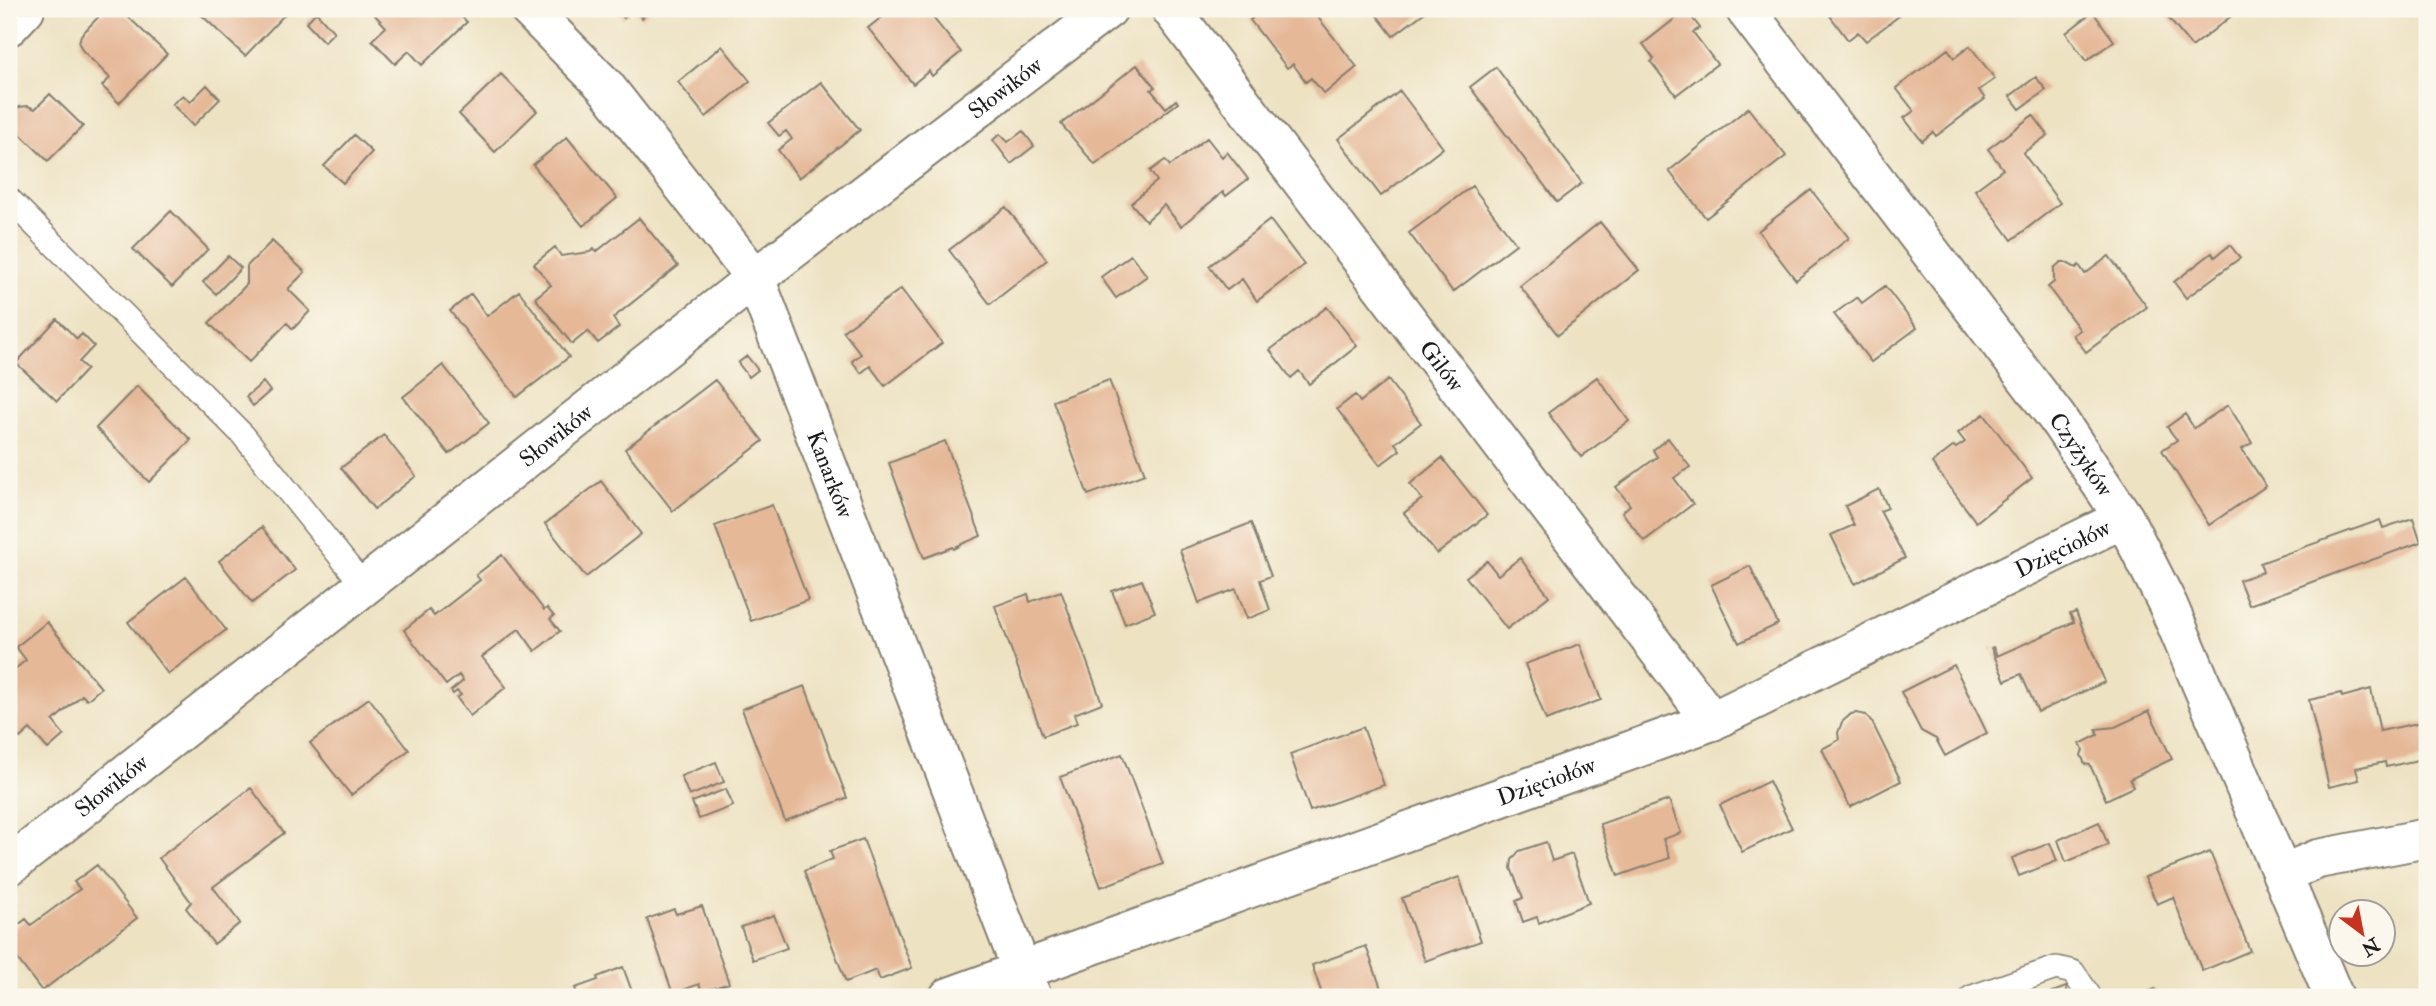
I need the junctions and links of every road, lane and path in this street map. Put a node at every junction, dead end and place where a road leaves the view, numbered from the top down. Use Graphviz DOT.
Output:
graph roads {
  1 [pos="26,9"];
  2 [pos="528,9"];
  3 [pos="1108,9"];
  4 [pos="1171,9"];
  5 [pos="1745,9"];
  6 [pos="9,26"];
  7 [pos="9,199"];
  8 [pos="755,278"];
  9 [pos="2124,518"];
  10 [pos="364,586"];
  11 [pos="1713,721"];
  12 [pos="2427,838"];
  13 [pos="9,866"];
  14 [pos="2282,874"];
  15 [pos="1028,984"];
  16 [pos="949,997"];
  17 [pos="1972,997"];
  18 [pos="2090,997"];
  19 [pos="2334,997"];
  1 -- 6 [label="street"];
  2 -- 8 [label="street, Kanarków"];
  3 -- 8 [label="street, Słowików"];
  4 -- 11 [label="street, Gilów"];
  5 -- 9 [label="street, Czyżyków"];
  7 -- 10 [label="lane"];
  8 -- 10 [label="street, Słowików"];
  8 -- 15 [label="street, Kanarków"];
  9 -- 11 [label="street, Dzięciołów"];
  9 -- 14 [label="street, Czyżyków"];
  10 -- 13 [label="street, Słowików"];
  11 -- 15 [label="street, Dzięciołów"];
  12 -- 14 [label="street"];
  14 -- 19 [label="street, Czyżyków"];
  15 -- 16 [label="street, Dzięciołów"];
  17 -- 18 [label="lane"];
}
